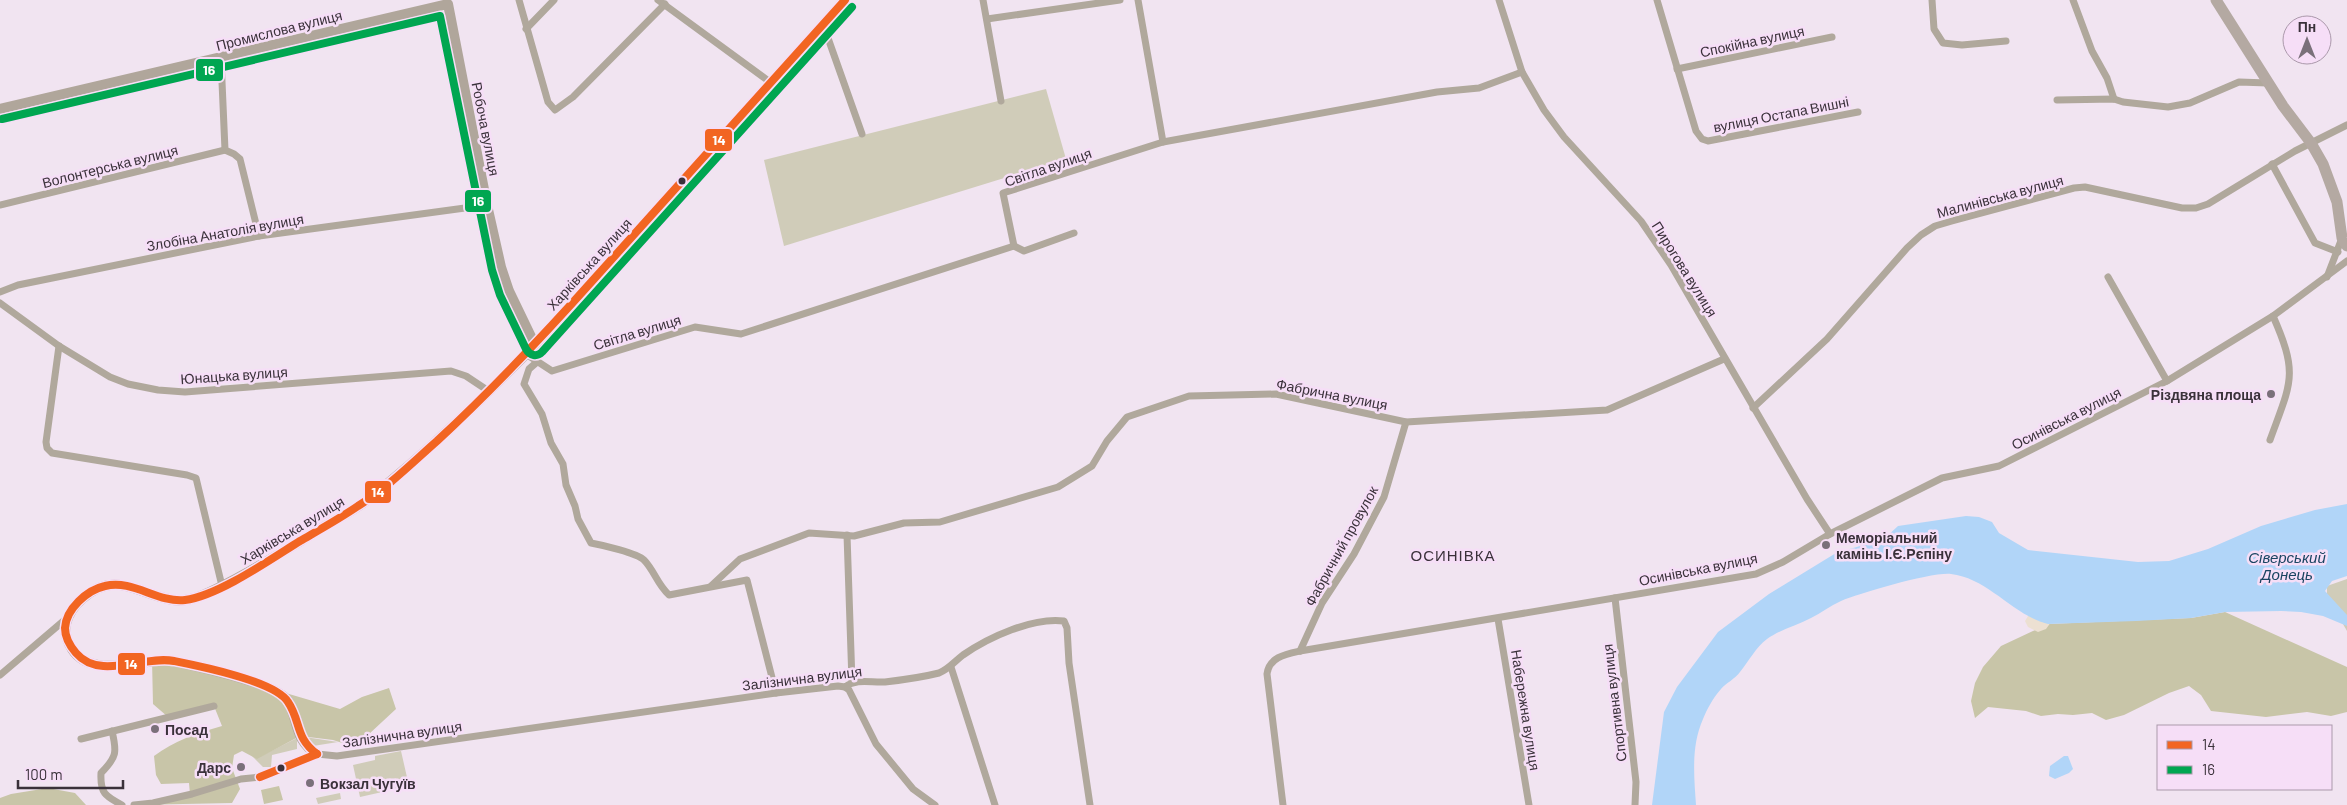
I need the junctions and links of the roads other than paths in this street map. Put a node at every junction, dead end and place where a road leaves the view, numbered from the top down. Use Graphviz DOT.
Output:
graph roads {
  1 [pos="519,0"];
  2 [pos="554,0"];
  3 [pos="658,0"];
  4 [pos="845,0"];
  5 [pos="983,0"];
  6 [pos="1120,0"];
  7 [pos="1138,0"];
  8 [pos="1499,0"];
  9 [pos="1657,0"];
  10 [pos="1932,0"];
  11 [pos="2073,0"];
  12 [pos="2216,0"];
  13 [pos="448,2"];
  14 [pos="665,4"];
  15 [pos="987,19"];
  16 [pos="823,24"];
  17 [pos="526,29"];
  18 [pos="1832,37"];
  19 [pos="2006,41"];
  20 [pos="221,59"];
  21 [pos="1677,69"];
  22 [pos="1522,72"];
  23 [pos="770,82"];
  24 [pos="2268,83"];
  25 [pos="2114,99"];
  26 [pos="1001,100"];
  27 [pos="2057,100"];
  28 [pos="0,109"];
  29 [pos="1858,112"];
  30 [pos="2347,125"];
  31 [pos="862,134"];
  32 [pos="1162,142"];
  33 [pos="2311,143"];
  34 [pos="225,150"];
  35 [pos="2272,164"];
  36 [pos="0,205"];
  37 [pos="487,205"];
  38 [pos="1074,234"];
  39 [pos="258,236"];
  40 [pos="1014,246"];
  41 [pos="2342,246"];
  42 [pos="2347,262"];
  43 [pos="2108,277"];
  44 [pos="2326,279"];
  45 [pos="0,292"];
  46 [pos="0,302"];
  47 [pos="2273,316"];
  48 [pos="535,345"];
  49 [pos="59,346"];
  50 [pos="526,354"];
  51 [pos="1724,359"];
  52 [pos="537,362"];
  53 [pos="2167,381"];
  54 [pos="490,392"];
  55 [pos="1753,408"];
  56 [pos="1406,422"];
  57 [pos="2270,440"];
  58 [pos="1830,534"];
  59 [pos="847,535"];
  60 [pos="222,586"];
  61 [pos="711,586"];
  62 [pos="1615,598"];
  63 [pos="67,617"];
  64 [pos="1498,619"];
  65 [pos="1300,651"];
  66 [pos="951,667"];
  67 [pos="0,675"];
  68 [pos="852,682"];
  69 [pos="845,688"];
  70 [pos="776,693"];
  71 [pos="214,706"];
  72 [pos="112,731"];
  73 [pos="81,738"];
  74 [pos="317,754"];
  75 [pos="122,805"];
  76 [pos="134,805"];
  77 [pos="935,805"];
  78 [pos="995,805"];
  79 [pos="1090,805"];
  80 [pos="1284,805"];
  81 [pos="1529,805"];
  82 [pos="1635,805"];
  1 -- 17 [label="street"];
  2 -- 17 [label="street"];
  3 -- 14 [label="street"];
  4 -- 16 [label="street, Харківська вулиця"];
  5 -- 15 [label="street"];
  6 -- 15 [label="street"];
  7 -- 32 [label="street"];
  8 -- 22 [label="street, Пирогова вулиця"];
  9 -- 21 [label="street"];
  10 -- 19 [label="street"];
  11 -- 25 [label="street"];
  12 -- 24 [label="main road"];
  13 -- 20 [label="street, Промислова вулиця"];
  13 -- 37 [label="street, Робоча вулиця"];
  14 -- 17 [label="street"];
  14 -- 23 [label="street"];
  15 -- 26 [label="street"];
  16 -- 23 [label="street, Харківська вулиця"];
  16 -- 31 [label="street"];
  18 -- 21 [label="street, Спокійна вулиця"];
  20 -- 28 [label="street, Промислова вулиця"];
  20 -- 34 [label="street"];
  21 -- 29 [label="street, вулиця Остапа Вишні"];
  22 -- 32 [label="street, Світла вулиця"];
  22 -- 51 [label="street, Пирогова вулиця"];
  23 -- 48 [label="street, Харківська вулиця"];
  24 -- 25 [label="street"];
  24 -- 33 [label="main road"];
  25 -- 27 [label="street"];
  30 -- 33 [label="street, Малинівська вулиця"];
  32 -- 40 [label="street, Світла вулиця"];
  33 -- 35 [label="street, Малинівська вулиця"];
  33 -- 41 [label="main road"];
  34 -- 36 [label="street, Волонтерська вулиця"];
  34 -- 39 [label="street"];
  35 -- 41 [label="street"];
  35 -- 55 [label="street, Малинівська вулиця"];
  37 -- 39 [label="street, Злобіна Анатолія вулиця"];
  37 -- 48 [label="street, Робоча вулиця"];
  38 -- 40 [label="street"];
  39 -- 45 [label="street, Злобіна Анатолія вулиця"];
  40 -- 52 [label="street, Світла вулиця"];
  41 -- 44 [label="street"];
  42 -- 44 [label="street, Осинівська вулиця"];
  43 -- 53 [label="street"];
  44 -- 47 [label="street, Осинівська вулиця"];
  46 -- 49 [label="street, Юнацька вулиця"];
  47 -- 53 [label="street, Осинівська вулиця"];
  47 -- 57 [label="street"];
  48 -- 50 [label="street, Харківська вулиця"];
  49 -- 54 [label="street, Юнацька вулиця"];
  49 -- 60 [label="street"];
  50 -- 52 [label="street, Світла вулиця"];
  50 -- 54 [label="street, Харківська вулиця"];
  51 -- 55 [label="street, Пирогова вулиця"];
  51 -- 56 [label="street, Фабрична вулиця"];
  52 -- 61 [label="street"];
  53 -- 58 [label="street, Осинівська вулиця"];
  54 -- 60 [label="street, Харківська вулиця"];
  55 -- 58 [label="street, Пирогова вулиця"];
  56 -- 59 [label="street, Фабрична вулиця"];
  56 -- 65 [label="street, Фабричний провулок"];
  58 -- 62 [label="street, Осинівська вулиця"];
  59 -- 61 [label="street, Фабрична вулиця"];
  59 -- 68 [label="street"];
  60 -- 63 [label="street, Харківська вулиця"];
  61 -- 70 [label="street"];
  62 -- 64 [label="street, Осинівська вулиця"];
  62 -- 82 [label="street, Спортивна вулиця"];
  63 -- 67 [label="street, Харківська вулиця"];
  63 -- 74 [label="street"];
  64 -- 65 [label="street, Осинівська вулиця"];
  64 -- 81 [label="street, Набережна вулиця"];
  65 -- 80 [label="street, Осинівська вулиця"];
  66 -- 68 [label="street, Залізнична вулиця"];
  66 -- 78 [label="street"];
  66 -- 79 [label="street, Залізнична вулиця"];
  68 -- 69 [label="street, Залізнична вулиця"];
  69 -- 70 [label="street, Залізнична вулиця"];
  69 -- 77 [label="street"];
  70 -- 74 [label="street, Залізнична вулиця"];
  71 -- 72 [label="street"];
  72 -- 73 [label="street"];
  72 -- 75 [label="street"];
  74 -- 76 [label="street"];
}
